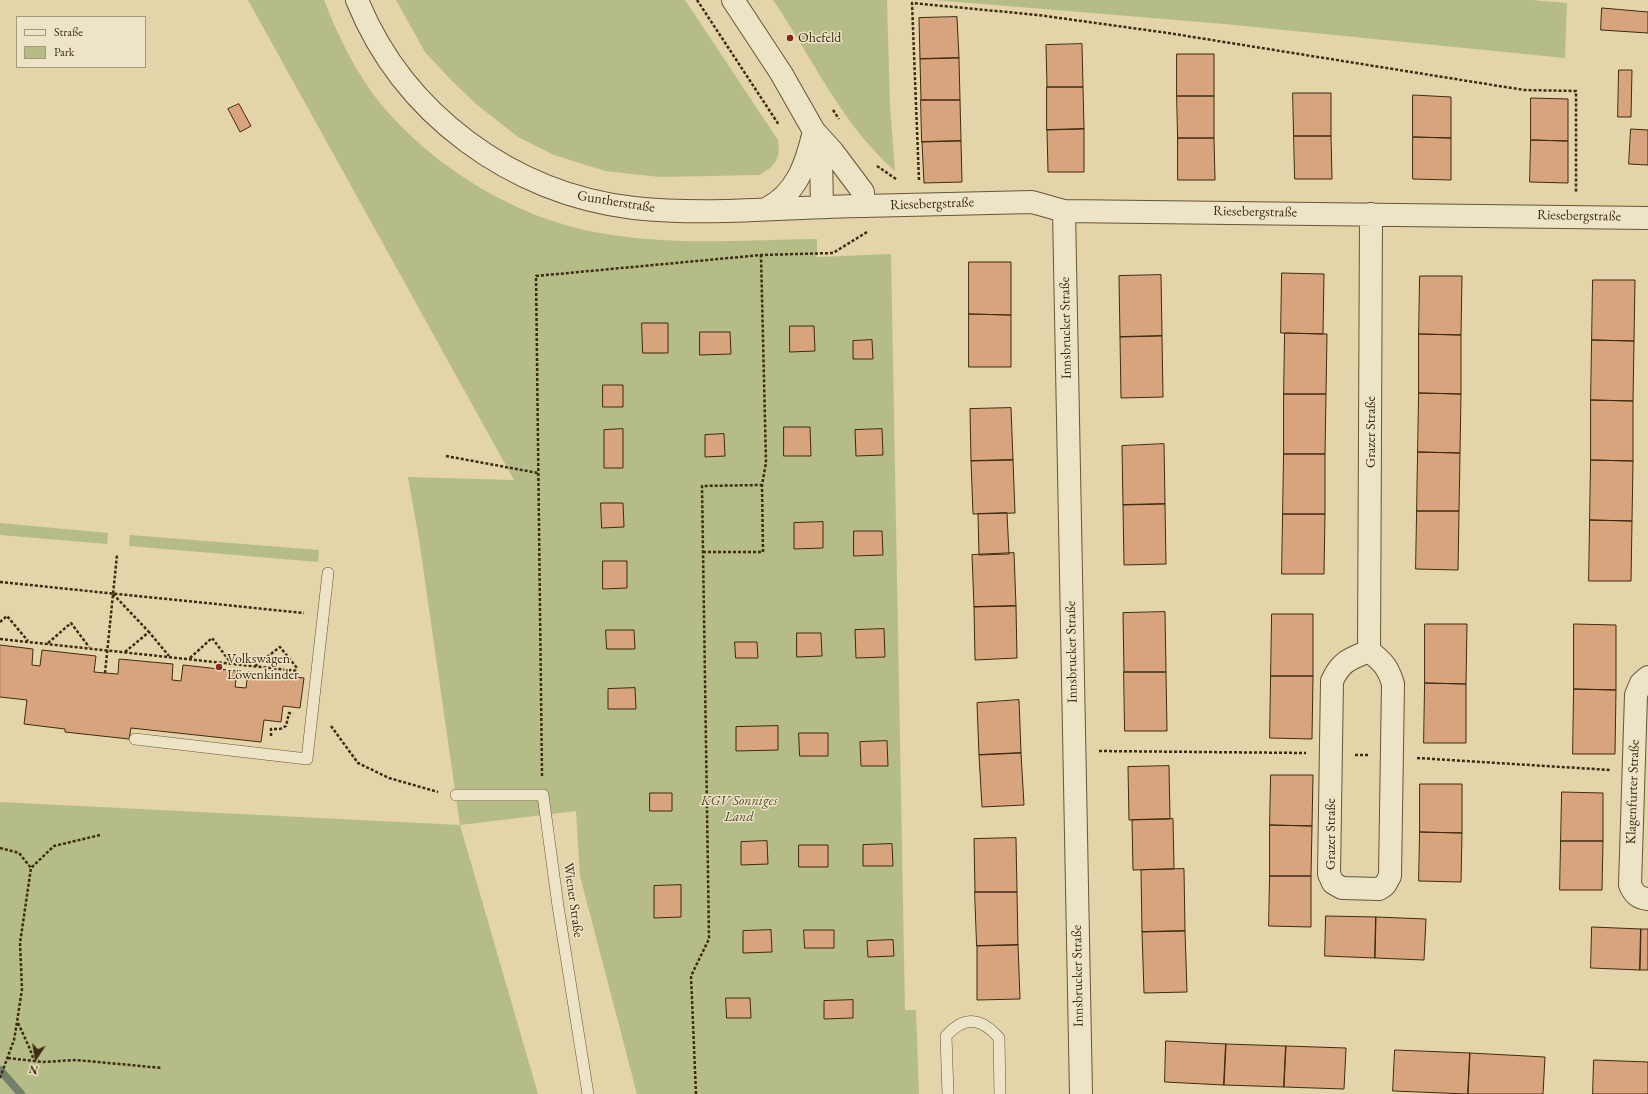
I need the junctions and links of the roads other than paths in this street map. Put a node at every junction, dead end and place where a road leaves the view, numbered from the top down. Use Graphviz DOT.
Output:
graph roads {
  1 [pos="358,0"];
  2 [pos="733,0"];
  3 [pos="814,131"];
  4 [pos="863,206"];
  5 [pos="822,207"];
  6 [pos="766,209"];
  7 [pos="1064,210"];
  8 [pos="1371,214"];
  9 [pos="1648,218"];
  10 [pos="328,573"];
  11 [pos="1370,651"];
  12 [pos="1648,677"];
  13 [pos="135,739"];
  14 [pos="456,795"];
  15 [pos="1648,899"];
  16 [pos="588,1094"];
  17 [pos="948,1094"];
  18 [pos="1000,1094"];
  19 [pos="1081,1094"];
  1 -- 6 [label="street, Guntherstraße"];
  2 -- 3 [label="street"];
  3 -- 4 [label="street"];
  3 -- 5 [label="street"];
  3 -- 6 [label="street"];
  4 -- 5 [label="street, Guntherstraße"];
  4 -- 7 [label="street, Riesebergstraße"];
  5 -- 6 [label="street, Guntherstraße"];
  7 -- 8 [label="street, Riesebergstraße"];
  7 -- 19 [label="street, Innsbrucker Straße"];
  8 -- 9 [label="street, Riesebergstraße"];
  8 -- 11 [label="street, Grazer Straße"];
  10 -- 13 [label="lane"];
  11 -- 11 [label="street, Grazer Straße"];
  12 -- 15 [label="street, Klagenfurter Straße"];
  14 -- 16 [label="lane, Wiener Straße"];
  17 -- 18 [label="lane"];
}
